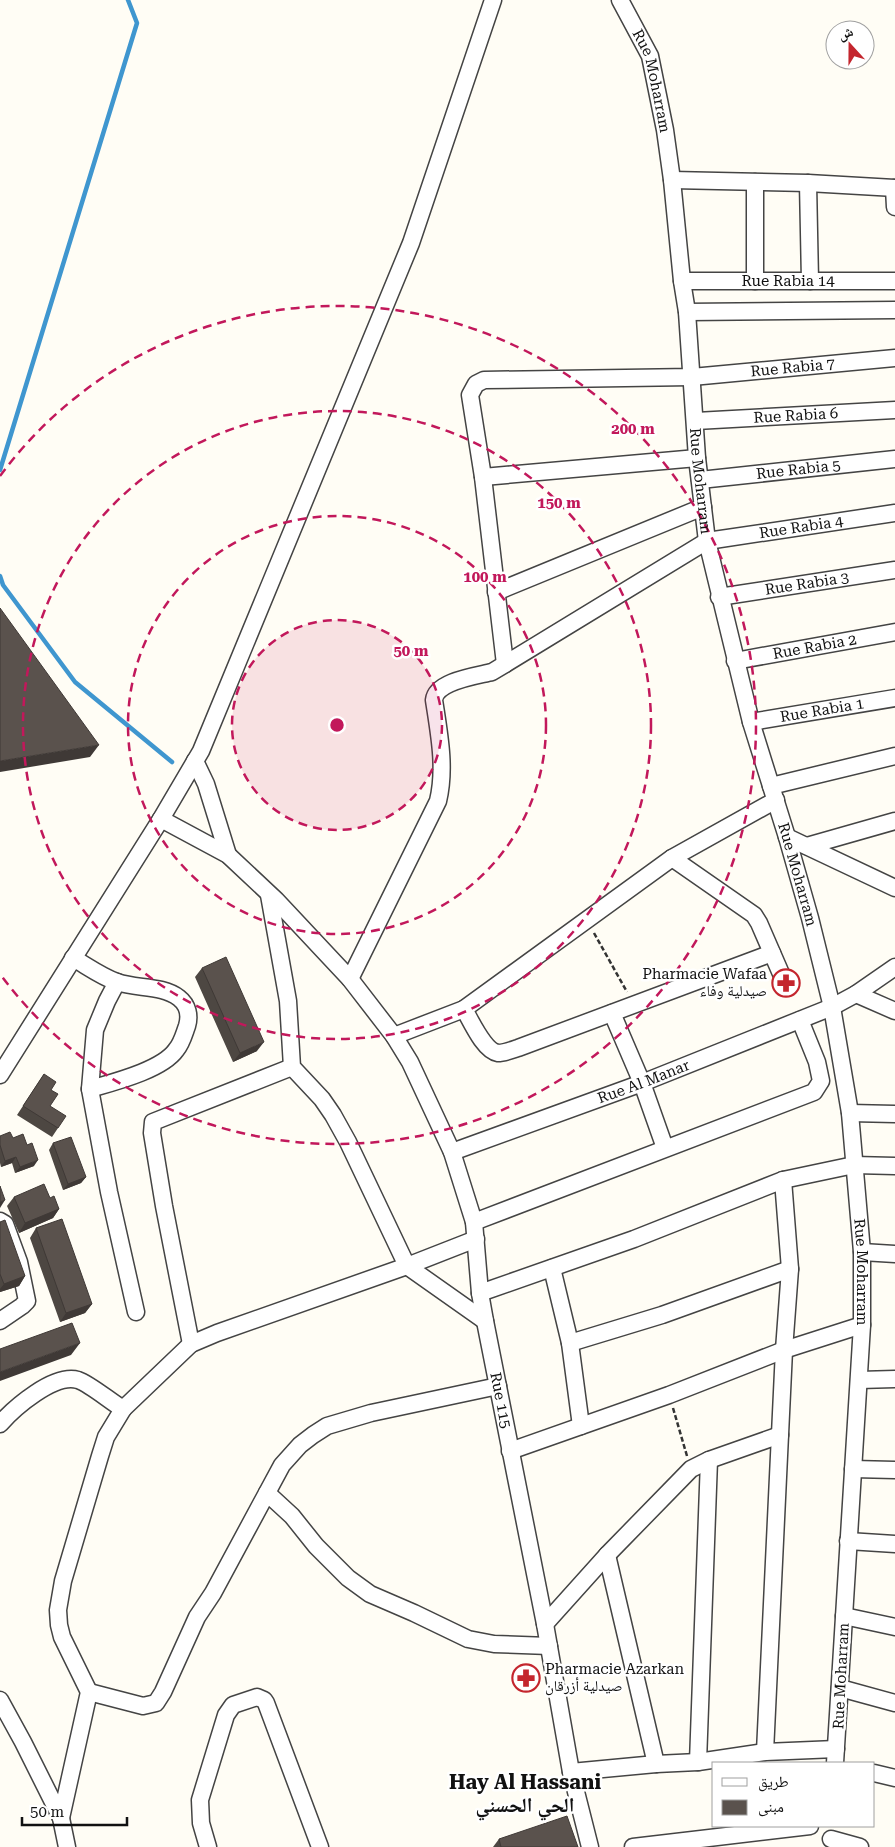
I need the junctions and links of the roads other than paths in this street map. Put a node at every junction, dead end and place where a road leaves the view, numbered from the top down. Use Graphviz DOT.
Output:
graph roads {
  1 [pos="493,0"];
  2 [pos="620,0"];
  3 [pos="672,180"];
  4 [pos="755,182"];
  5 [pos="808,183"];
  6 [pos="895,188"];
  7 [pos="895,208"];
  8 [pos="682,281"];
  9 [pos="756,281"];
  10 [pos="810,281"];
  11 [pos="895,281"];
  12 [pos="895,310"];
  13 [pos="686,312"];
  14 [pos="895,358"];
  15 [pos="692,377"];
  16 [pos="895,410"];
  17 [pos="696,420"];
  18 [pos="697,458"];
  19 [pos="895,459"];
  20 [pos="483,477"];
  21 [pos="700,480"];
  22 [pos="703,508"];
  23 [pos="895,513"];
  24 [pos="707,541"];
  25 [pos="895,570"];
  26 [pos="496,592"];
  27 [pos="720,597"];
  28 [pos="895,632"];
  29 [pos="735,661"];
  30 [pos="505,664"];
  31 [pos="895,698"];
  32 [pos="751,722"];
  33 [pos="895,756"];
  34 [pos="195,761"];
  35 [pos="774,793"];
  36 [pos="161,819"];
  37 [pos="895,821"];
  38 [pos="787,837"];
  39 [pos="807,846"];
  40 [pos="228,855"];
  41 [pos="672,858"];
  42 [pos="895,888"];
  43 [pos="269,895"];
  44 [pos="772,953"];
  45 [pos="72,960"];
  46 [pos="895,967"];
  47 [pos="782,976"];
  48 [pos="350,980"];
  49 [pos="116,984"];
  50 [pos="856,994"];
  51 [pos="832,1007"];
  52 [pos="464,1009"];
  53 [pos="895,1011"];
  54 [pos="612,1013"];
  55 [pos="800,1020"];
  56 [pos="394,1036"];
  57 [pos="292,1067"];
  58 [pos="0,1075"];
  59 [pos="642,1083"];
  60 [pos="90,1089"];
  61 [pos="850,1113"];
  62 [pos="895,1114"];
  63 [pos="665,1148"];
  64 [pos="452,1152"];
  65 [pos="854,1164"];
  66 [pos="895,1166"];
  67 [pos="783,1180"];
  68 [pos="0,1221"];
  69 [pos="474,1222"];
  70 [pos="476,1239"];
  71 [pos="862,1252"];
  72 [pos="895,1254"];
  73 [pos="407,1266"];
  74 [pos="552,1268"];
  75 [pos="790,1269"];
  76 [pos="480,1293"];
  77 [pos="136,1312"];
  78 [pos="0,1320"];
  79 [pos="485,1321"];
  80 [pos="862,1324"];
  81 [pos="570,1343"];
  82 [pos="192,1344"];
  83 [pos="784,1350"];
  84 [pos="895,1379"];
  85 [pos="859,1380"];
  86 [pos="498,1386"];
  87 [pos="123,1409"];
  88 [pos="0,1424"];
  89 [pos="582,1426"];
  90 [pos="780,1435"];
  91 [pos="510,1451"];
  92 [pos="709,1460"];
  93 [pos="853,1469"];
  94 [pos="895,1470"];
  95 [pos="267,1494"];
  96 [pos="848,1541"];
  97 [pos="895,1544"];
  98 [pos="607,1555"];
  99 [pos="844,1616"];
  100 [pos="545,1624"];
  101 [pos="895,1627"];
  102 [pos="549,1646"];
  103 [pos="840,1688"];
  104 [pos="89,1692"];
  105 [pos="0,1700"];
  106 [pos="895,1703"];
  107 [pos="766,1752"];
  108 [pos="836,1760"];
  109 [pos="698,1762"];
  110 [pos="656,1764"];
  111 [pos="571,1772"];
  112 [pos="875,1773"];
  113 [pos="895,1778"];
  114 [pos="60,1818"];
  115 [pos="802,1827"];
  116 [pos="831,1837"];
  117 [pos="67,1847"];
  118 [pos="208,1847"];
  119 [pos="320,1847"];
  120 [pos="590,1847"];
  121 [pos="633,1847"];
  122 [pos="860,1847"];
  1 -- 34 [label="street"];
  2 -- 3 [label="street, Rue Moharram"];
  3 -- 4 [label="street"];
  3 -- 8 [label="street, Rue Moharram"];
  4 -- 5 [label="street"];
  4 -- 9 [label="street"];
  5 -- 6 [label="street"];
  5 -- 10 [label="street"];
  6 -- 7 [label="street"];
  8 -- 9 [label="street, Rue Rabia 14"];
  8 -- 13 [label="street, Rue Moharram"];
  9 -- 10 [label="street, Rue Rabia 14"];
  10 -- 11 [label="street, Rue Rabia 14"];
  12 -- 13 [label="street"];
  13 -- 15 [label="street, Rue Moharram"];
  14 -- 15 [label="street, Rue Rabia 7"];
  15 -- 17 [label="street, Rue Moharram"];
  15 -- 20 [label="street, Rue Rabia 7"];
  16 -- 17 [label="street, Rue Rabia 6"];
  17 -- 18 [label="street, Rue Moharram"];
  18 -- 20 [label="street"];
  18 -- 21 [label="street, Rue Moharram"];
  19 -- 21 [label="street, Rue Rabia 5"];
  20 -- 26 [label="street"];
  21 -- 22 [label="street, Rue Moharram"];
  22 -- 24 [label="street, Rue Moharram"];
  22 -- 26 [label="street"];
  23 -- 24 [label="street, Rue Rabia 4"];
  24 -- 27 [label="street, Rue Moharram"];
  24 -- 30 [label="street"];
  25 -- 27 [label="street, Rue Rabia 3"];
  26 -- 30 [label="street"];
  27 -- 29 [label="street, Rue Moharram"];
  28 -- 29 [label="street, Rue Rabia 2"];
  29 -- 32 [label="street, Rue Moharram"];
  30 -- 48 [label="street"];
  31 -- 32 [label="street, Rue Rabia 1"];
  32 -- 35 [label="street, Rue Moharram"];
  33 -- 35 [label="street"];
  34 -- 36 [label="street"];
  34 -- 40 [label="street"];
  35 -- 38 [label="street, Rue Moharram"];
  35 -- 41 [label="street"];
  36 -- 40 [label="street"];
  36 -- 45 [label="street"];
  37 -- 39 [label="street"];
  38 -- 39 [label="street"];
  38 -- 51 [label="street, Rue Moharram"];
  39 -- 42 [label="street"];
  40 -- 43 [label="street, Rue 115"];
  41 -- 44 [label="street"];
  41 -- 52 [label="street"];
  43 -- 48 [label="street, Rue 115"];
  43 -- 57 [label="street"];
  44 -- 47 [label="street"];
  44 -- 54 [label="street"];
  45 -- 49 [label="street"];
  45 -- 58 [label="street"];
  46 -- 50 [label="street, Rue Al Manar"];
  48 -- 56 [label="street, Rue 115"];
  49 -- 60 [label="street"];
  49 -- 60 [label="street"];
  50 -- 51 [label="street, Rue Al Manar"];
  50 -- 53 [label="street"];
  51 -- 55 [label="street, Rue Al Manar"];
  51 -- 61 [label="street, Rue Moharram"];
  52 -- 54 [label="street"];
  52 -- 56 [label="street"];
  54 -- 59 [label="street"];
  55 -- 59 [label="street, Rue Al Manar"];
  55 -- 63 [label="street"];
  56 -- 64 [label="street, Rue 115"];
  57 -- 73 [label="street"];
  57 -- 82 [label="street"];
  59 -- 63 [label="street"];
  59 -- 64 [label="street, Rue Al Manar"];
  60 -- 77 [label="street"];
  61 -- 62 [label="street"];
  61 -- 65 [label="street, Rue Moharram"];
  63 -- 69 [label="street"];
  64 -- 69 [label="street, Rue 115"];
  65 -- 66 [label="street"];
  65 -- 67 [label="street"];
  65 -- 71 [label="street, Rue Moharram"];
  67 -- 74 [label="street"];
  67 -- 75 [label="street"];
  68 -- 78 [label="street"];
  69 -- 70 [label="street, Rue 115"];
  70 -- 73 [label="street"];
  70 -- 76 [label="street, Rue 115"];
  71 -- 72 [label="street"];
  71 -- 80 [label="street, Rue Moharram"];
  73 -- 79 [label="street"];
  73 -- 82 [label="street"];
  74 -- 76 [label="street"];
  74 -- 81 [label="street"];
  75 -- 81 [label="street"];
  75 -- 83 [label="street"];
  76 -- 79 [label="street, Rue 115"];
  79 -- 86 [label="street, Rue 115"];
  80 -- 83 [label="street"];
  80 -- 85 [label="street, Rue Moharram"];
  81 -- 89 [label="street"];
  82 -- 87 [label="street"];
  83 -- 89 [label="street"];
  83 -- 90 [label="street"];
  84 -- 85 [label="street"];
  85 -- 93 [label="street, Rue Moharram"];
  86 -- 91 [label="street, Rue 115"];
  86 -- 95 [label="street"];
  87 -- 88 [label="street"];
  87 -- 104 [label="street"];
  89 -- 91 [label="street"];
  90 -- 92 [label="street"];
  90 -- 107 [label="street"];
  91 -- 100 [label="street, Rue 115"];
  92 -- 98 [label="street"];
  92 -- 109 [label="street"];
  93 -- 94 [label="street"];
  93 -- 96 [label="street, Rue Moharram"];
  95 -- 102 [label="street"];
  95 -- 104 [label="street"];
  96 -- 97 [label="street"];
  96 -- 99 [label="street, Rue Moharram"];
  98 -- 100 [label="street"];
  98 -- 110 [label="street"];
  99 -- 101 [label="street"];
  99 -- 103 [label="street, Rue Moharram"];
  100 -- 102 [label="street, Rue 115"];
  102 -- 111 [label="street, Rue 115"];
  103 -- 106 [label="street"];
  103 -- 108 [label="street, Rue Moharram"];
  104 -- 114 [label="street"];
  105 -- 114 [label="street"];
  107 -- 108 [label="street"];
  107 -- 109 [label="street"];
  109 -- 110 [label="street"];
  110 -- 111 [label="street"];
  111 -- 120 [label="street, Rue 115"];
  112 -- 113 [label="street"];
  114 -- 117 [label="street"];
  115 -- 121 [label="street"];
  116 -- 122 [label="street"];
  118 -- 119 [label="street"];
}
